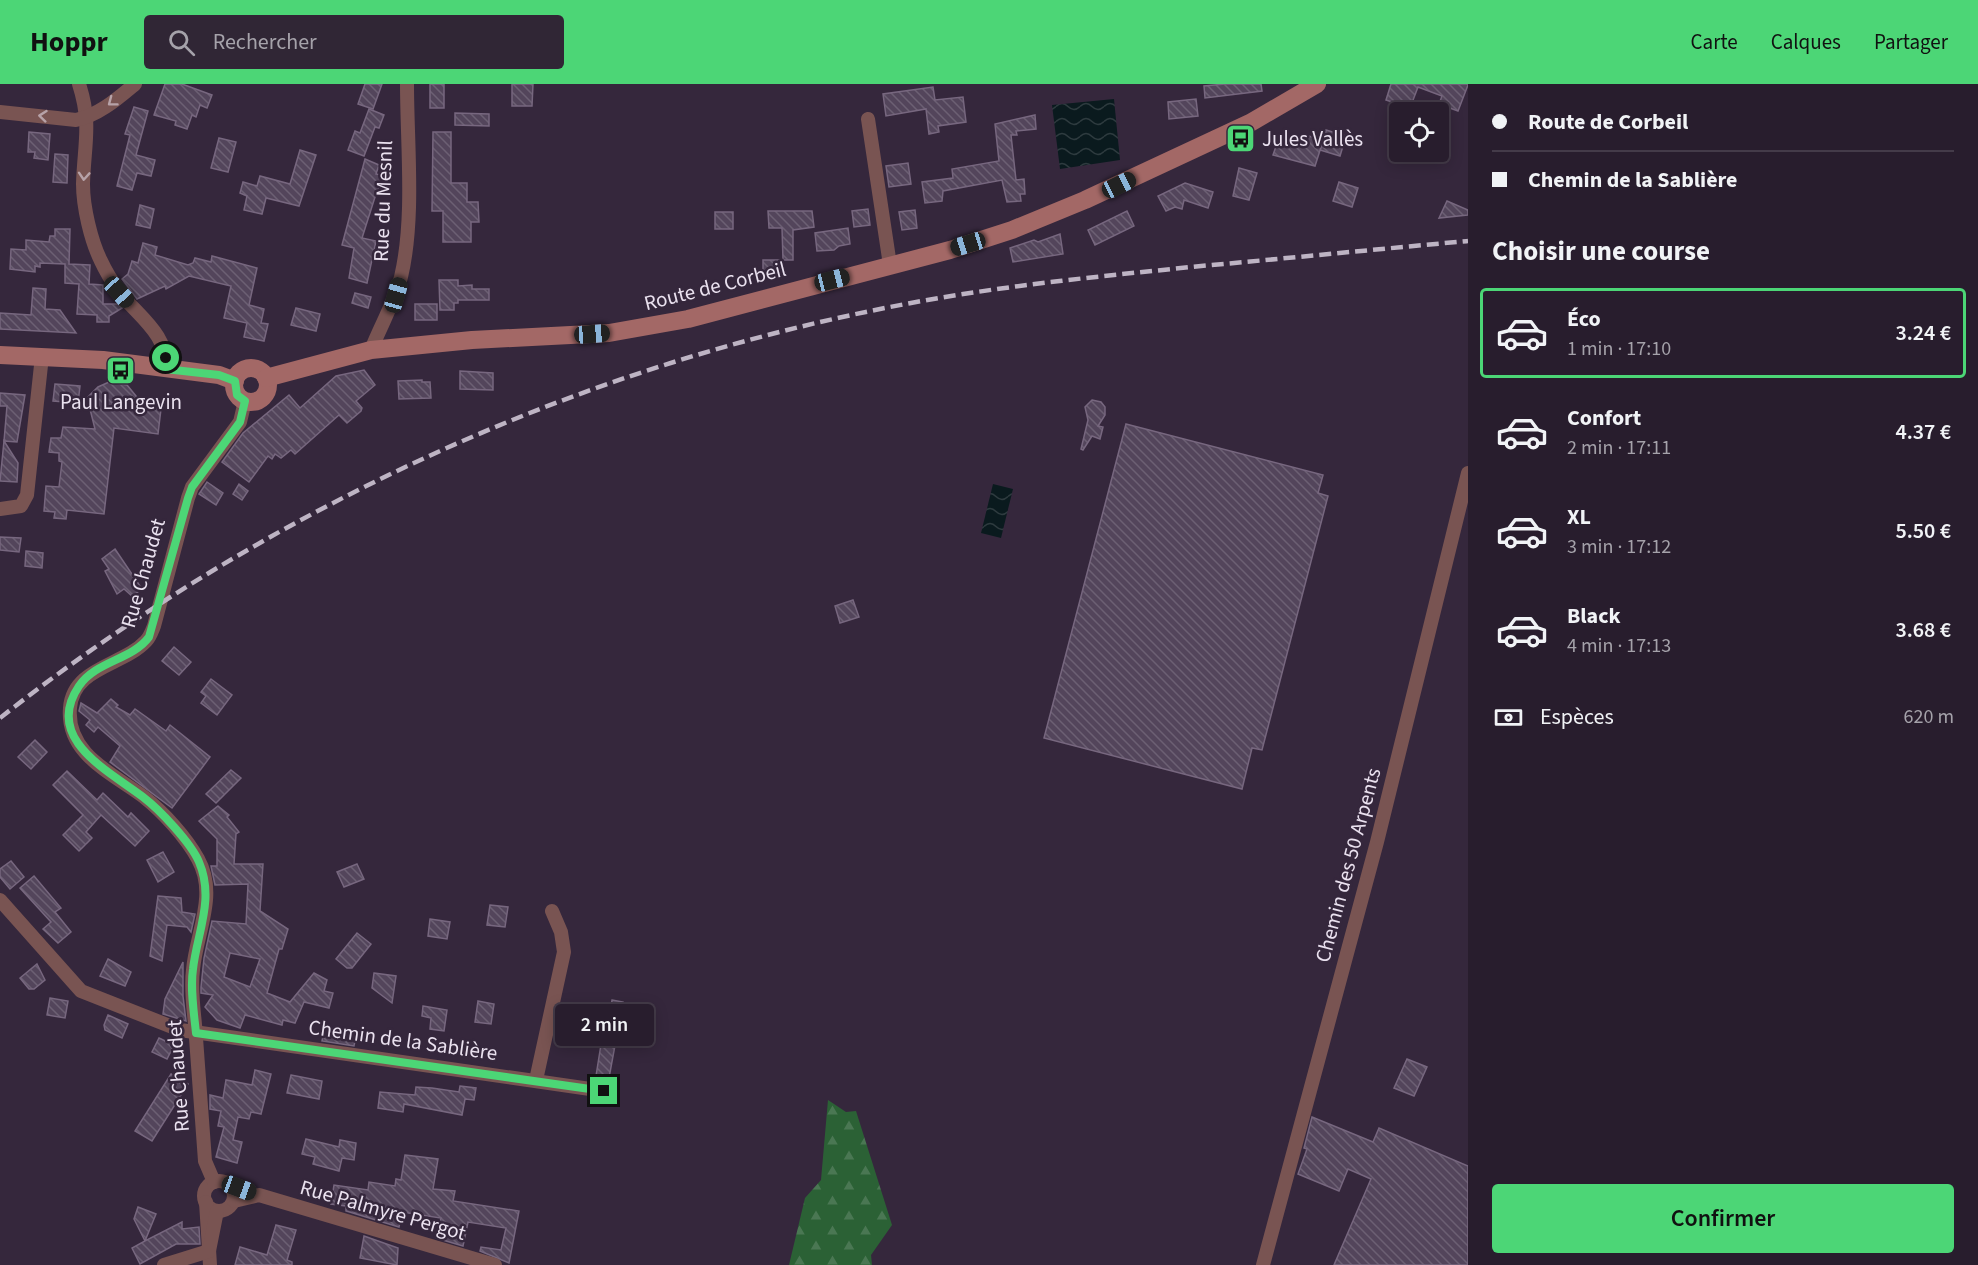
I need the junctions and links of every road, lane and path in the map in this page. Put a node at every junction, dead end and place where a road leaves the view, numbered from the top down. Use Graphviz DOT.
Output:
graph roads {
  1 [pos="79,84"];
  2 [pos="135,84"];
  3 [pos="407,84"];
  4 [pos="1317,84"];
  5 [pos="0,112"];
  6 [pos="87,118"];
  7 [pos="868,119"];
  8 [pos="890,265"];
  9 [pos="371,350"];
  10 [pos="0,355"];
  11 [pos="42,356"];
  12 [pos="165,369"];
  13 [pos="266,378"];
  14 [pos="235,381"];
  15 [pos="245,401"];
  16 [pos="1468,473"];
  17 [pos="0,509"];
  18 [pos="0,900"];
  19 [pos="552,911"];
  20 [pos="196,1033"];
  21 [pos="536,1080"];
  22 [pos="604,1091"];
  23 [pos="214,1182"];
  24 [pos="233,1194"];
  25 [pos="211,1206"];
  26 [pos="209,1251"];
  27 [pos="164,1265"];
  28 [pos="210,1265"];
  29 [pos="495,1265"];
  30 [pos="1263,1265"];
  1 -- 6 [label="street"];
  2 -- 6 [label="street, one-way"];
  3 -- 9 [label="street, Rue du Mesnil"];
  4 -- 8 [label="main road, Route de Corbeil"];
  6 -- 5 [label="street, one-way"];
  6 -- 12 [label="street, one-way"];
  7 -- 8 [label="street"];
  8 -- 9 [label="main road, Route de Corbeil"];
  9 -- 13 [label="main road, Route de Corbeil"];
  10 -- 11 [label="main road"];
  11 -- 12 [label="main road"];
  11 -- 17 [label="street"];
  12 -- 14 [label="main road"];
  13 -- 14 [label="main road"];
  13 -- 15 [label="main road"];
  14 -- 15 [label="main road"];
  15 -- 20 [label="street, Rue Chaudet"];
  16 -- 30 [label="street, Chemin des 50 Arpents"];
  18 -- 20 [label="street, Chemin de la Sablière"];
  19 -- 21 [label="street"];
  20 -- 21 [label="street, Chemin de la Sablière"];
  20 -- 23 [label="street, Rue Chaudet"];
  21 -- 22 [label="street, Chemin de la Sablière"];
  23 -- 24 [label="street"];
  23 -- 25 [label="street"];
  24 -- 25 [label="street"];
  24 -- 29 [label="street, Rue Palmyre Pergot"];
  25 -- 26 [label="street"];
  26 -- 27 [label="street"];
  26 -- 28 [label="street"];
}
